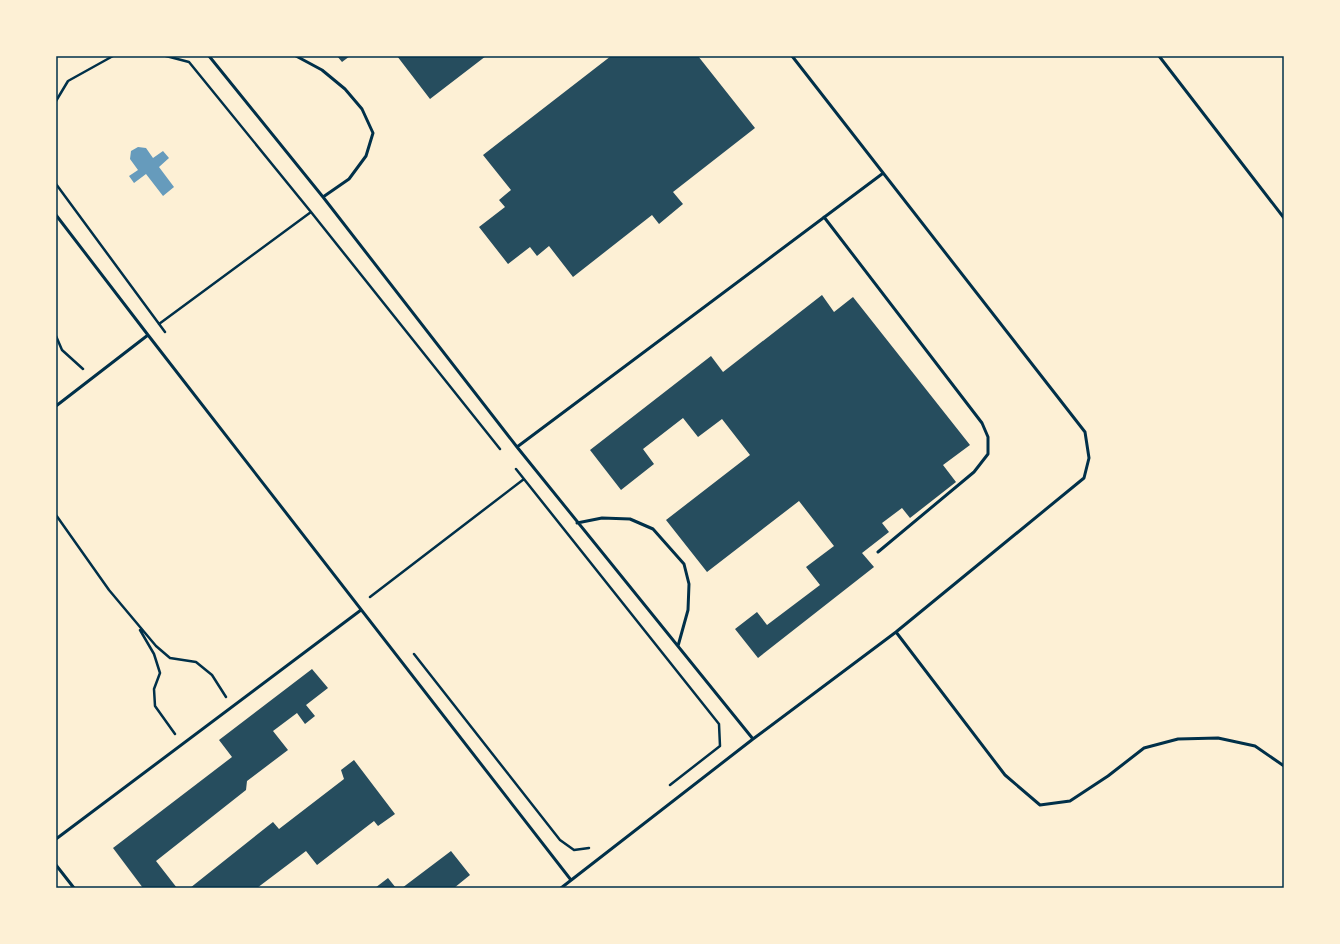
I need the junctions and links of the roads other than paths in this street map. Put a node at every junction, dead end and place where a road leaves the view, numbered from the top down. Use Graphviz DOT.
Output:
graph roads {
  1 [pos="209,56"];
  2 [pos="296,56"];
  3 [pos="792,56"];
  4 [pos="1159,56"];
  5 [pos="882,174"];
  6 [pos="323,197"];
  7 [pos="56,215"];
  8 [pos="824,217"];
  9 [pos="1284,218"];
  10 [pos="148,335"];
  11 [pos="56,406"];
  12 [pos="517,447"];
  13 [pos="577,523"];
  14 [pos="878,552"];
  15 [pos="361,610"];
  16 [pos="896,632"];
  17 [pos="678,646"];
  18 [pos="753,739"];
  19 [pos="1284,766"];
  20 [pos="56,839"];
  21 [pos="56,865"];
  22 [pos="571,880"];
  23 [pos="74,888"];
  24 [pos="561,888"];
  1 -- 6 [label="lane"];
  2 -- 6 [label="lane"];
  3 -- 5 [label="lane"];
  4 -- 9 [label="lane"];
  5 -- 8 [label="lane"];
  5 -- 16 [label="lane"];
  6 -- 12 [label="lane"];
  7 -- 10 [label="lane"];
  8 -- 12 [label="lane"];
  8 -- 14 [label="lane"];
  10 -- 11 [label="lane"];
  10 -- 15 [label="lane"];
  12 -- 13 [label="lane"];
  13 -- 17 [label="lane"];
  13 -- 17 [label="lane"];
  15 -- 20 [label="lane"];
  15 -- 22 [label="lane"];
  16 -- 18 [label="lane"];
  16 -- 19 [label="lane"];
  17 -- 18 [label="lane"];
  18 -- 22 [label="lane"];
  21 -- 23 [label="lane"];
  22 -- 24 [label="lane"];
}
